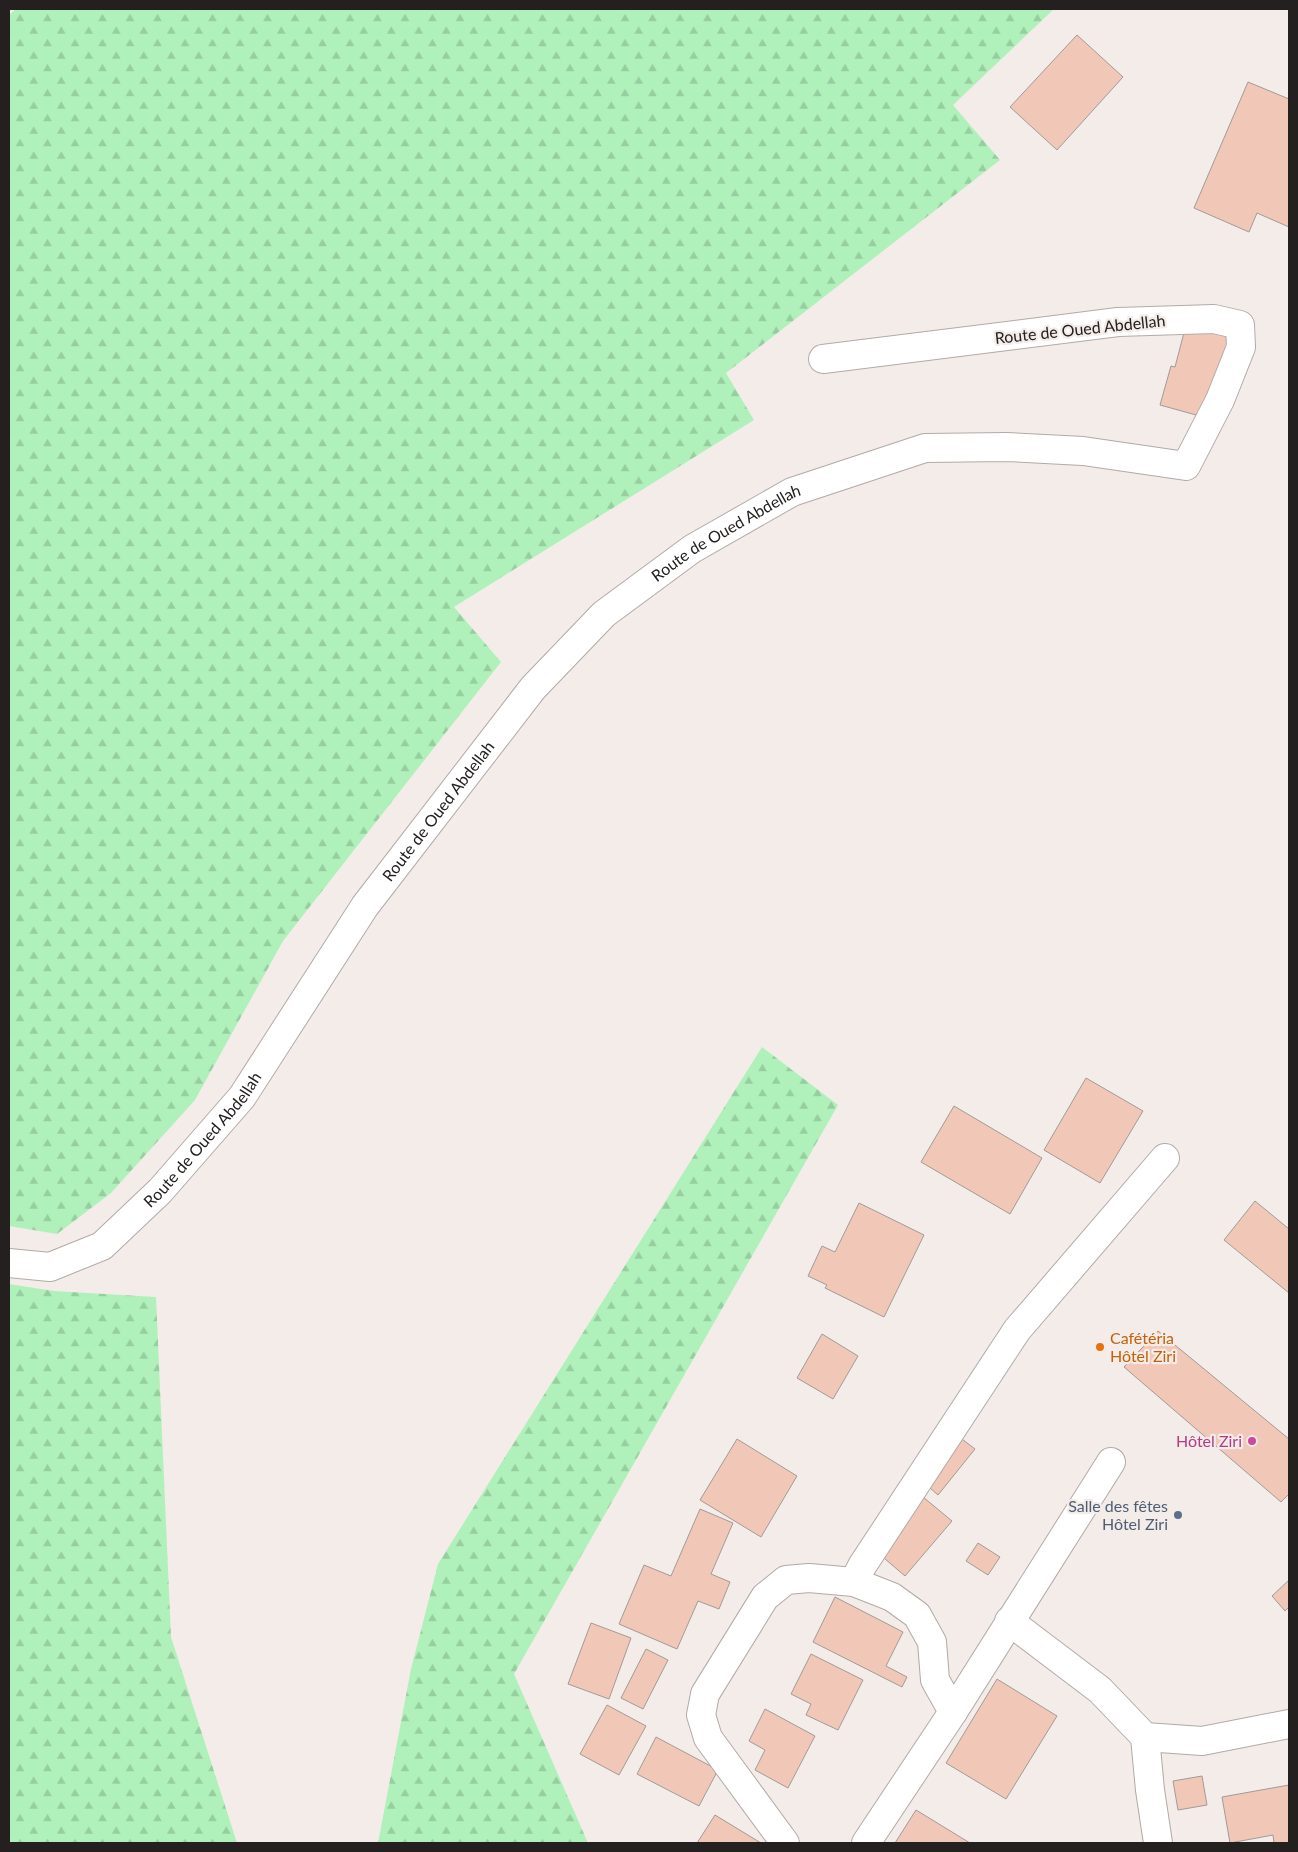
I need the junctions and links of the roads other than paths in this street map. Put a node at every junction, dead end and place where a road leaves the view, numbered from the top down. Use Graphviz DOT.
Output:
graph roads {
  1 [pos="823,359"];
  2 [pos="1164,1158"];
  3 [pos="9,1263"];
  4 [pos="1111,1462"];
  5 [pos="854,1582"];
  6 [pos="1009,1622"];
  7 [pos="952,1712"];
  8 [pos="1289,1724"];
  9 [pos="1145,1737"];
  10 [pos="785,1843"];
  11 [pos="866,1843"];
  12 [pos="1158,1843"];
  1 -- 3 [label="street, Route de Oued Abdellah"];
  2 -- 5 [label="street"];
  4 -- 6 [label="street"];
  5 -- 7 [label="street"];
  5 -- 10 [label="street"];
  6 -- 7 [label="street"];
  6 -- 9 [label="street"];
  7 -- 11 [label="street"];
  8 -- 9 [label="street"];
  9 -- 12 [label="street"];
}
